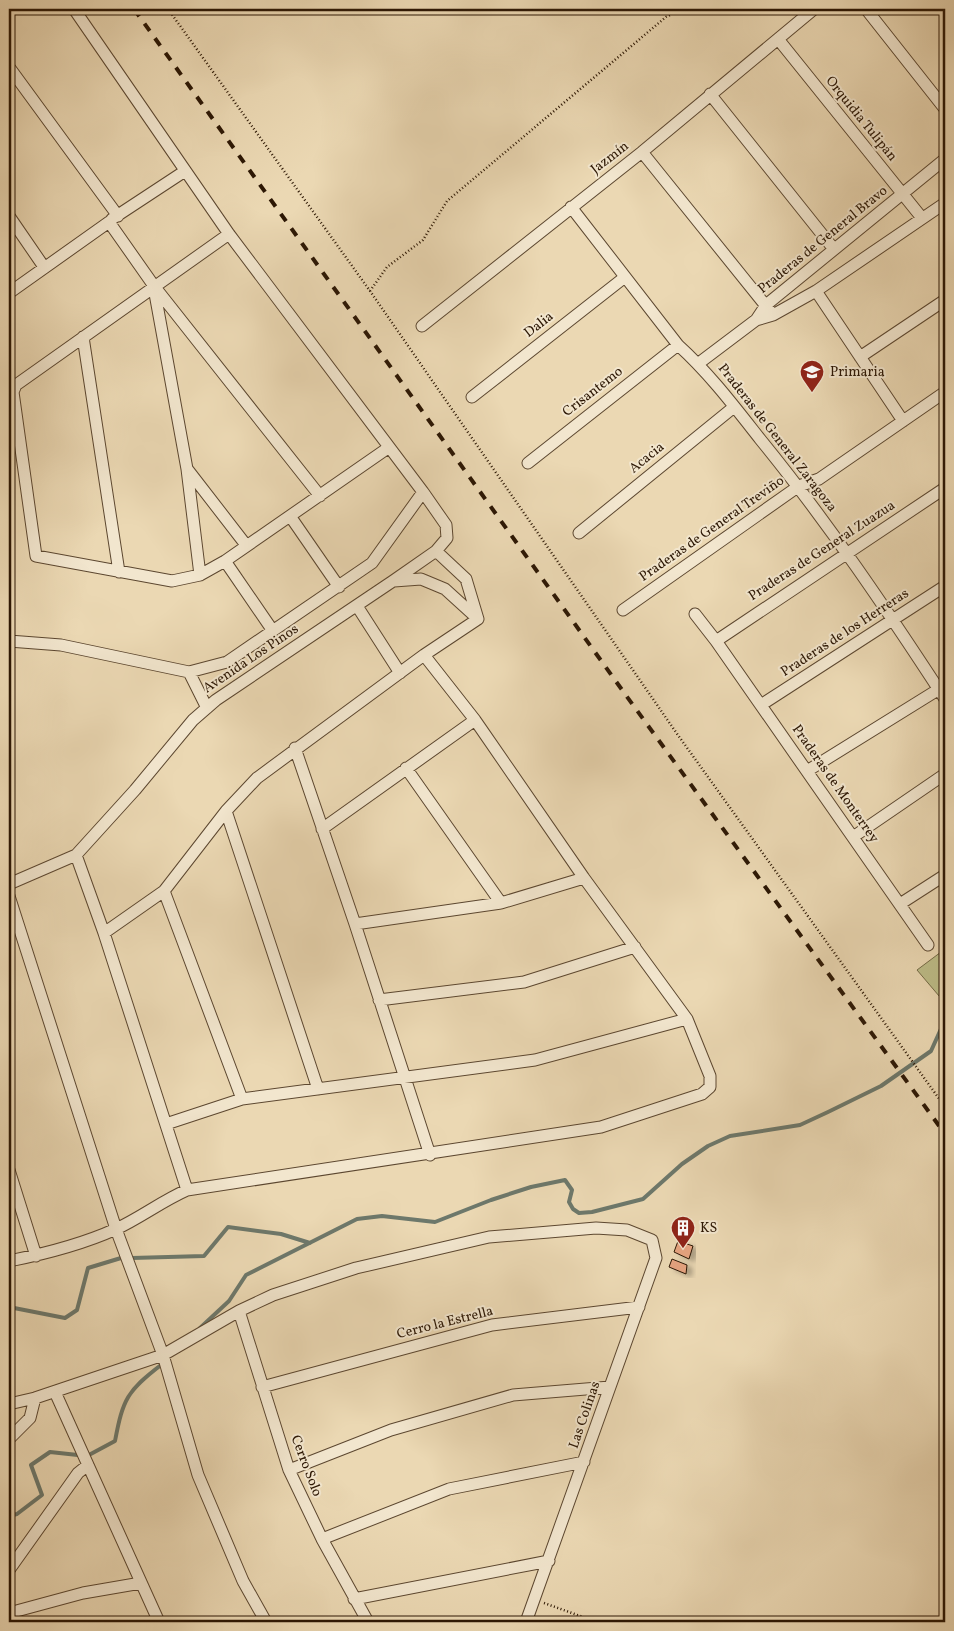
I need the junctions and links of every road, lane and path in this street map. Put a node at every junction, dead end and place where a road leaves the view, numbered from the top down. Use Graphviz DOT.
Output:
graph roads {
  1 [pos="74,9"];
  2 [pos="168,9"];
  3 [pos="682,9"];
  4 [pos="814,9"];
  5 [pos="866,9"];
  6 [pos="778,39"];
  7 [pos="9,67"];
  8 [pos="710,94"];
  9 [pos="945,109"];
  10 [pos="642,152"];
  11 [pos="945,159"];
  12 [pos="185,171"];
  13 [pos="902,194"];
  14 [pos="945,203"];
  15 [pos="572,207"];
  16 [pos="9,216"];
  17 [pos="922,218"];
  18 [pos="114,219"];
  19 [pos="228,234"];
  20 [pos="833,248"];
  21 [pos="44,267"];
  22 [pos="625,277"];
  23 [pos="154,286"];
  24 [pos="370,291"];
  25 [pos="816,291"];
  26 [pos="9,293"];
  27 [pos="945,300"];
  28 [pos="769,310"];
  29 [pos="422,326"];
  30 [pos="84,337"];
  31 [pos="678,345"];
  32 [pos="860,358"];
  33 [pos="698,363"];
  34 [pos="945,392"];
  35 [pos="472,398"];
  36 [pos="734,406"];
  37 [pos="903,421"];
  38 [pos="388,448"];
  39 [pos="528,463"];
  40 [pos="187,469"];
  41 [pos="798,486"];
  42 [pos="945,488"];
  43 [pos="423,492"];
  44 [pos="320,496"];
  45 [pos="290,516"];
  46 [pos="580,533"];
  47 [pos="246,545"];
  48 [pos="436,551"];
  49 [pos="846,553"];
  50 [pos="225,561"];
  51 [pos="119,572"];
  52 [pos="200,575"];
  53 [pos="393,581"];
  54 [pos="945,586"];
  55 [pos="339,587"];
  56 [pos="357,606"];
  57 [pos="623,610"];
  58 [pos="695,614"];
  59 [pos="478,619"];
  60 [pos="894,620"];
  61 [pos="273,631"];
  62 [pos="9,641"];
  63 [pos="716,641"];
  64 [pos="424,655"];
  65 [pos="189,672"];
  66 [pos="400,673"];
  67 [pos="943,691"];
  68 [pos="761,705"];
  69 [pos="207,708"];
  70 [pos="475,720"];
  71 [pos="295,748"];
  72 [pos="406,768"];
  73 [pos="807,771"];
  74 [pos="945,774"];
  75 [pos="226,811"];
  76 [pos="322,829"];
  77 [pos="853,837"];
  78 [pos="76,855"];
  79 [pos="945,875"];
  80 [pos="584,878"];
  81 [pos="9,884"];
  82 [pos="164,891"];
  83 [pos="9,896"];
  84 [pos="501,903"];
  85 [pos="900,904"];
  86 [pos="355,924"];
  87 [pos="104,933"];
  88 [pos="928,945"];
  89 [pos="635,947"];
  90 [pos="379,1000"];
  91 [pos="687,1019"];
  92 [pos="404,1077"];
  93 [pos="318,1089"];
  94 [pos="242,1099"];
  95 [pos="945,1107"];
  96 [pos="166,1124"];
  97 [pos="430,1154"];
  98 [pos="9,1174"];
  99 [pos="187,1190"];
  100 [pos="116,1229"];
  101 [pos="36,1256"];
  102 [pos="9,1261"];
  103 [pos="639,1307"];
  104 [pos="239,1311"];
  105 [pos="162,1355"];
  106 [pos="262,1387"];
  107 [pos="610,1387"];
  108 [pos="55,1392"];
  109 [pos="35,1398"];
  110 [pos="9,1404"];
  111 [pos="9,1439"];
  112 [pos="584,1462"];
  113 [pos="88,1464"];
  114 [pos="289,1470"];
  115 [pos="322,1539"];
  116 [pos="549,1561"];
  117 [pos="9,1570"];
  118 [pos="141,1583"];
  119 [pos="354,1599"];
  120 [pos="535,1600"];
  121 [pos="9,1612"];
  122 [pos="159,1622"];
  123 [pos="266,1622"];
  124 [pos="368,1622"];
  125 [pos="526,1622"];
  126 [pos="597,1622"];
  1 -- 12 [label="street"];
  2 -- 24 [label="path"];
  3 -- 24 [label="path"];
  4 -- 6 [label="street, Jazmín"];
  5 -- 9 [label="street"];
  6 -- 8 [label="street, Jazmín"];
  6 -- 13 [label="street, Orquidia Tulipán"];
  7 -- 18 [label="street"];
  8 -- 10 [label="street, Jazmín"];
  8 -- 20 [label="street"];
  10 -- 15 [label="street, Jazmín"];
  10 -- 28 [label="street"];
  11 -- 13 [label="street, Praderas de General Bravo"];
  12 -- 18 [label="street"];
  12 -- 19 [label="street"];
  13 -- 17 [label="street, Orquidia Tulipán"];
  13 -- 20 [label="street, Praderas de General Bravo"];
  14 -- 17 [label="street, Praderas de General Bravo"];
  15 -- 22 [label="street, Praderas de General Zaragoza"];
  15 -- 29 [label="street, Jazmín"];
  16 -- 21 [label="street"];
  17 -- 25 [label="street, Praderas de General Bravo"];
  18 -- 21 [label="street"];
  18 -- 23 [label="street"];
  19 -- 23 [label="street"];
  19 -- 38 [label="street"];
  20 -- 28 [label="street, Praderas de General Bravo"];
  21 -- 26 [label="street"];
  22 -- 31 [label="street, Praderas de General Zaragoza"];
  22 -- 35 [label="street, Dalia"];
  23 -- 30 [label="street"];
  23 -- 40 [label="street"];
  23 -- 44 [label="street"];
  24 -- 95 [label="path"];
  25 -- 28 [label="street, Praderas de General Bravo"];
  25 -- 32 [label="street"];
  27 -- 32 [label="street"];
  28 -- 33 [label="street, Praderas de General Bravo"];
  30 -- 51 [label="street"];
  30 -- 51 [label="street"];
  31 -- 33 [label="street, Praderas de General Zaragoza"];
  31 -- 39 [label="street, Crisantemo"];
  32 -- 37 [label="street"];
  33 -- 36 [label="street, Praderas de General Zaragoza"];
  34 -- 37 [label="street, Praderas de General Treviño"];
  36 -- 41 [label="street, Praderas de General Zaragoza"];
  36 -- 46 [label="street, Acacia"];
  37 -- 41 [label="street, Praderas de General Treviño"];
  38 -- 43 [label="street"];
  38 -- 44 [label="street"];
  40 -- 47 [label="street"];
  40 -- 52 [label="street"];
  41 -- 49 [label="street, Praderas de General Zaragoza"];
  41 -- 57 [label="street, Praderas de General Treviño"];
  42 -- 49 [label="street, Praderas de General Zuazua"];
  43 -- 48 [label="street"];
  43 -- 55 [label="street, Avenida Los Pinos"];
  44 -- 45 [label="street"];
  45 -- 47 [label="street"];
  45 -- 55 [label="street"];
  47 -- 50 [label="street"];
  48 -- 53 [label="street, Avenida Los Pinos"];
  48 -- 59 [label="street"];
  49 -- 60 [label="street, Praderas de General Zaragoza"];
  49 -- 63 [label="street, Praderas de General Zuazua"];
  50 -- 52 [label="street"];
  50 -- 61 [label="street"];
  51 -- 52 [label="street"];
  53 -- 56 [label="street, Avenida Los Pinos"];
  53 -- 59 [label="street"];
  54 -- 60 [label="street, Praderas de los Herreras"];
  55 -- 61 [label="street, Avenida Los Pinos"];
  56 -- 66 [label="street"];
  56 -- 69 [label="street, Avenida Los Pinos"];
  58 -- 63 [label="street, Praderas de Monterrey"];
  59 -- 64 [label="street"];
  60 -- 67 [label="street, Praderas de General Zaragoza"];
  60 -- 68 [label="street, Praderas de los Herreras"];
  61 -- 65 [label="street, Avenida Los Pinos"];
  62 -- 65 [label="street, Avenida Los Pinos"];
  63 -- 68 [label="street, Praderas de Monterrey"];
  64 -- 66 [label="street"];
  64 -- 70 [label="street"];
  65 -- 69 [label="street"];
  66 -- 71 [label="street"];
  67 -- 73 [label="street"];
  68 -- 73 [label="street, Praderas de Monterrey"];
  69 -- 78 [label="street, Avenida Los Pinos"];
  70 -- 72 [label="street"];
  70 -- 80 [label="street"];
  71 -- 75 [label="street"];
  71 -- 76 [label="street"];
  72 -- 76 [label="street"];
  72 -- 84 [label="street"];
  73 -- 77 [label="street, Praderas de Monterrey"];
  74 -- 77 [label="street"];
  75 -- 82 [label="street"];
  75 -- 93 [label="street"];
  76 -- 86 [label="street"];
  77 -- 85 [label="street, Praderas de Monterrey"];
  78 -- 81 [label="street, Avenida Los Pinos"];
  78 -- 87 [label="street"];
  79 -- 85 [label="street"];
  80 -- 84 [label="street"];
  80 -- 89 [label="street"];
  82 -- 87 [label="street"];
  82 -- 94 [label="street"];
  83 -- 100 [label="street"];
  84 -- 86 [label="street"];
  85 -- 88 [label="street, Praderas de Monterrey"];
  86 -- 90 [label="street"];
  87 -- 96 [label="street"];
  89 -- 90 [label="street"];
  89 -- 91 [label="street"];
  90 -- 92 [label="street"];
  91 -- 92 [label="street"];
  91 -- 97 [label="street"];
  92 -- 93 [label="street"];
  92 -- 97 [label="street"];
  93 -- 94 [label="street"];
  94 -- 96 [label="street"];
  96 -- 99 [label="street"];
  97 -- 99 [label="street"];
  98 -- 101 [label="street"];
  99 -- 100 [label="street"];
  100 -- 101 [label="street"];
  100 -- 105 [label="street"];
  101 -- 102 [label="street"];
  103 -- 104 [label="street, Las Colinas"];
  103 -- 106 [label="street, Cerro la Estrella"];
  103 -- 107 [label="street, Las Colinas"];
  104 -- 105 [label="street"];
  104 -- 106 [label="street, Cerro Solo"];
  105 -- 108 [label="street"];
  105 -- 123 [label="street"];
  106 -- 114 [label="street, Cerro Solo"];
  107 -- 112 [label="street, Las Colinas"];
  107 -- 114 [label="street"];
  108 -- 109 [label="street"];
  108 -- 113 [label="street"];
  109 -- 110 [label="street"];
  109 -- 111 [label="street"];
  112 -- 115 [label="street"];
  112 -- 116 [label="street, Las Colinas"];
  113 -- 117 [label="street"];
  113 -- 118 [label="street"];
  114 -- 115 [label="street, Cerro Solo"];
  115 -- 119 [label="street, Cerro Solo"];
  116 -- 119 [label="street"];
  116 -- 120 [label="street, Las Colinas"];
  118 -- 121 [label="street"];
  118 -- 122 [label="street"];
  119 -- 124 [label="street, Cerro Solo"];
  120 -- 125 [label="street, Las Colinas"];
  120 -- 126 [label="path"];
}
